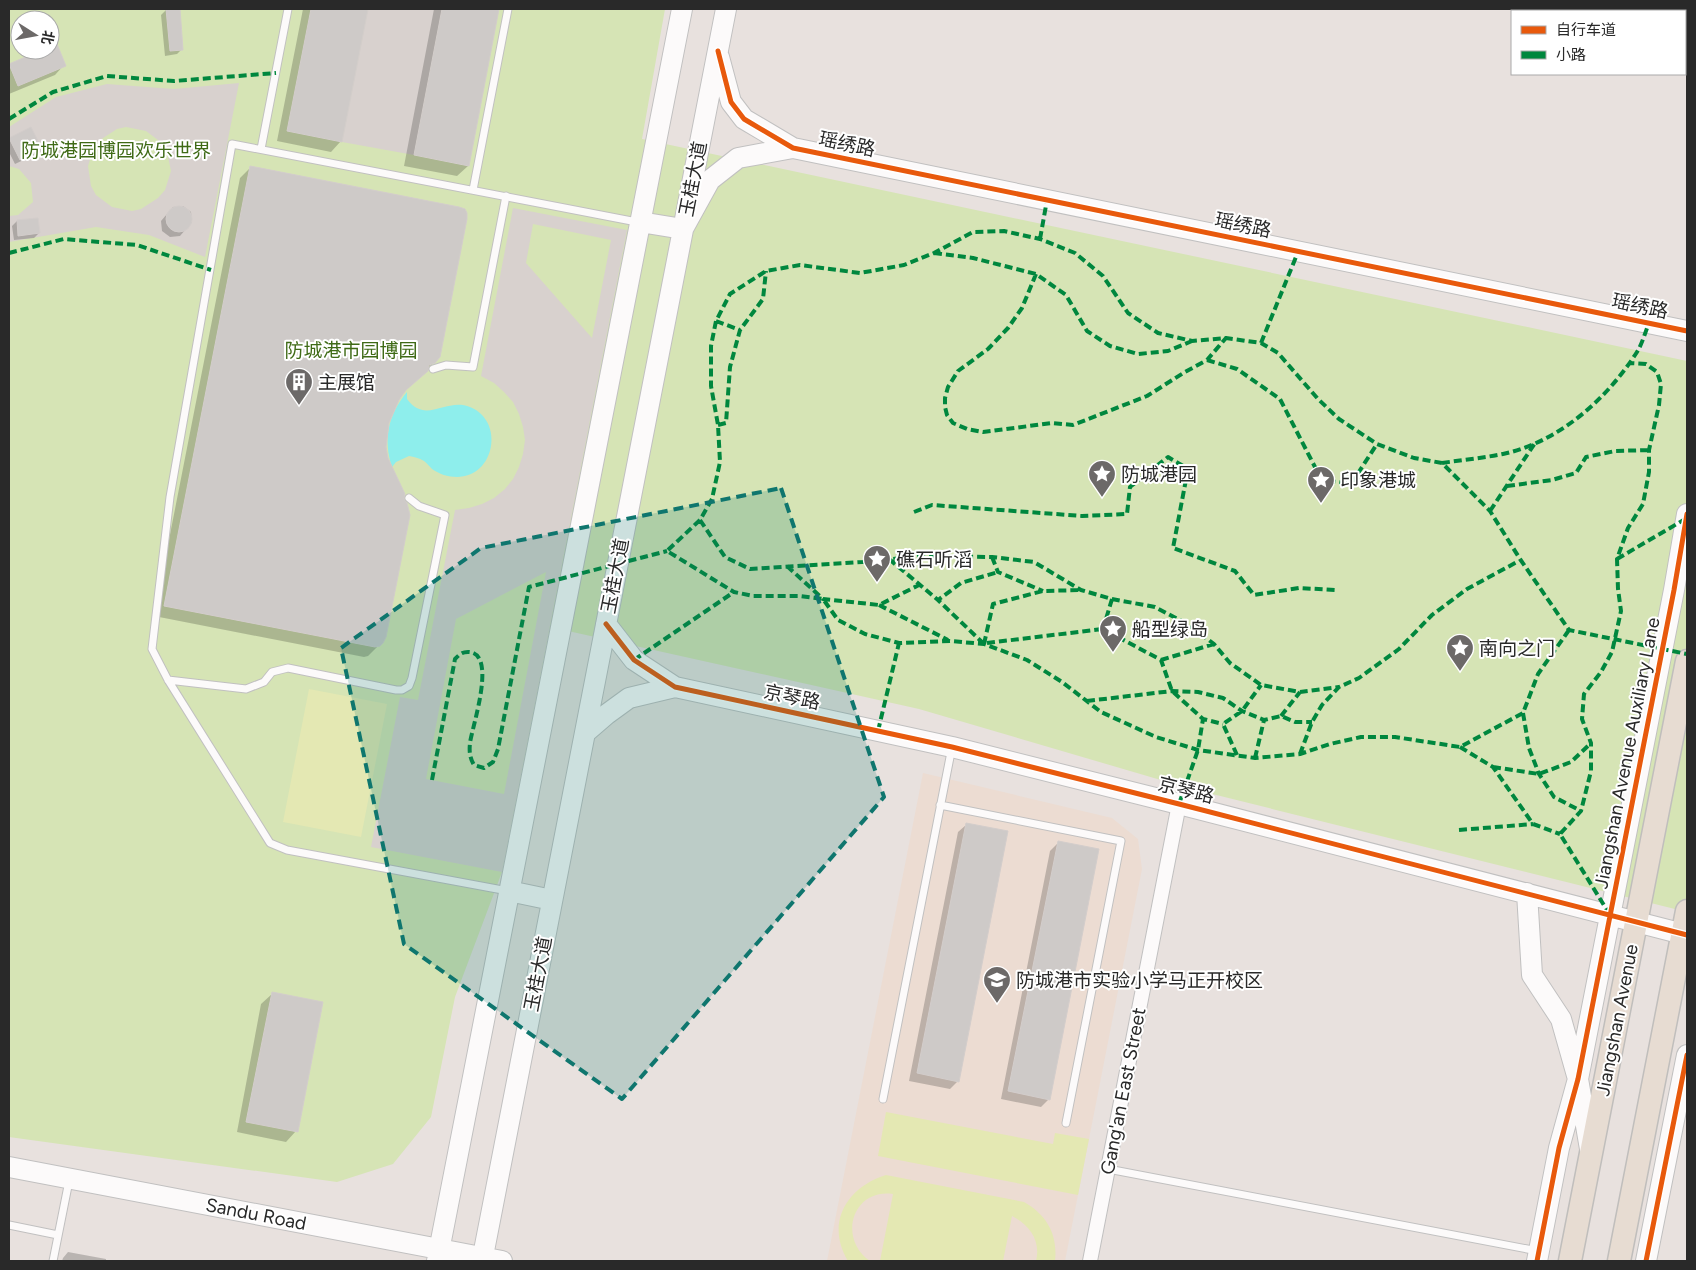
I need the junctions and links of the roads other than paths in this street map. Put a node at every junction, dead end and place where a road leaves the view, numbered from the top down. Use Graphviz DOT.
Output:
graph roads {
  1 [pos="288,9"];
  2 [pos="508,9"];
  3 [pos="682,9"];
  4 [pos="726,9"];
  5 [pos="718,51"];
  6 [pos="793,148"];
  7 [pos="261,149"];
  8 [pos="473,190"];
  9 [pos="506,196"];
  10 [pos="640,222"];
  11 [pos="683,229"];
  12 [pos="1687,331"];
  13 [pos="434,368"];
  14 [pos="408,498"];
  15 [pos="1687,517"];
  16 [pos="606,624"];
  17 [pos="1687,661"];
  18 [pos="168,680"];
  19 [pos="675,687"];
  20 [pos="585,733"];
  21 [pos="952,747"];
  22 [pos="1180,804"];
  23 [pos="940,805"];
  24 [pos="509,892"];
  25 [pos="1527,893"];
  26 [pos="552,900"];
  27 [pos="1687,911"];
  28 [pos="1610,915"];
  29 [pos="1636,922"];
  30 [pos="1685,934"];
  31 [pos="1687,1055"];
  32 [pos="1578,1079"];
  33 [pos="882,1099"];
  34 [pos="1066,1123"];
  35 [pos="1591,1153"];
  36 [pos="10,1167"];
  37 [pos="1108,1169"];
  38 [pos="70,1178"];
  39 [pos="9,1225"];
  40 [pos="58,1235"];
  41 [pos="439,1255"];
  42 [pos="1538,1256"];
  43 [pos="482,1259"];
  44 [pos="53,1261"];
  45 [pos="502,1261"];
  46 [pos="1090,1261"];
  47 [pos="1570,1261"];
  48 [pos="1619,1261"];
  49 [pos="1646,1261"];
  1 -- 7 [label="lane"];
  2 -- 8 [label="lane"];
  3 -- 10 [label="street"];
  4 -- 5 [label="street, 玉桂大道"];
  5 -- 6 [label="street"];
  5 -- 11 [label="street, 玉桂大道"];
  6 -- 11 [label="street"];
  6 -- 12 [label="street, 瑶绣路"];
  7 -- 8 [label="lane"];
  7 -- 18 [label="lane"];
  8 -- 9 [label="lane"];
  9 -- 10 [label="lane"];
  9 -- 13 [label="lane"];
  10 -- 11 [label="street"];
  10 -- 24 [label="street"];
  11 -- 16 [label="street, 玉桂大道"];
  14 -- 18 [label="lane"];
  15 -- 28 [label="street, Jiangshan Avenue Auxiliary Lane"];
  16 -- 19 [label="street"];
  16 -- 20 [label="street, 玉桂大道"];
  17 -- 29 [label="main road, Jiangshan Avenue"];
  18 -- 24 [label="lane"];
  19 -- 20 [label="street"];
  19 -- 21 [label="street, 京琴路"];
  20 -- 26 [label="street, 玉桂大道"];
  21 -- 22 [label="street, 京琴路"];
  21 -- 23 [label="lane"];
  22 -- 25 [label="street, 京琴路"];
  22 -- 37 [label="street, Gang'an East Street"];
  23 -- 33 [label="lane"];
  23 -- 34 [label="lane"];
  24 -- 26 [label="street"];
  24 -- 41 [label="street"];
  25 -- 28 [label="street, 京琴路"];
  25 -- 32 [label="street"];
  26 -- 43 [label="street, 玉桂大道"];
  27 -- 30 [label="main road"];
  28 -- 29 [label="street, 京琴路"];
  28 -- 32 [label="street, Jiangshan Avenue Auxiliary Lane"];
  29 -- 30 [label="street, 京琴路"];
  29 -- 35 [label="main road, Jiangshan Avenue"];
  30 -- 48 [label="main road"];
  31 -- 49 [label="street"];
  32 -- 35 [label="street"];
  32 -- 42 [label="street, Jiangshan Avenue Auxiliary Lane"];
  35 -- 47 [label="main road, Jiangshan Avenue"];
  36 -- 38 [label="street, Sandu Road"];
  37 -- 42 [label="lane"];
  37 -- 46 [label="street, Gang'an East Street"];
  38 -- 40 [label="lane"];
  38 -- 41 [label="street, Sandu Road"];
  39 -- 40 [label="lane"];
  40 -- 44 [label="lane"];
  41 -- 43 [label="street, Sandu Road"];
  43 -- 45 [label="street, Sandu Road"];
}
